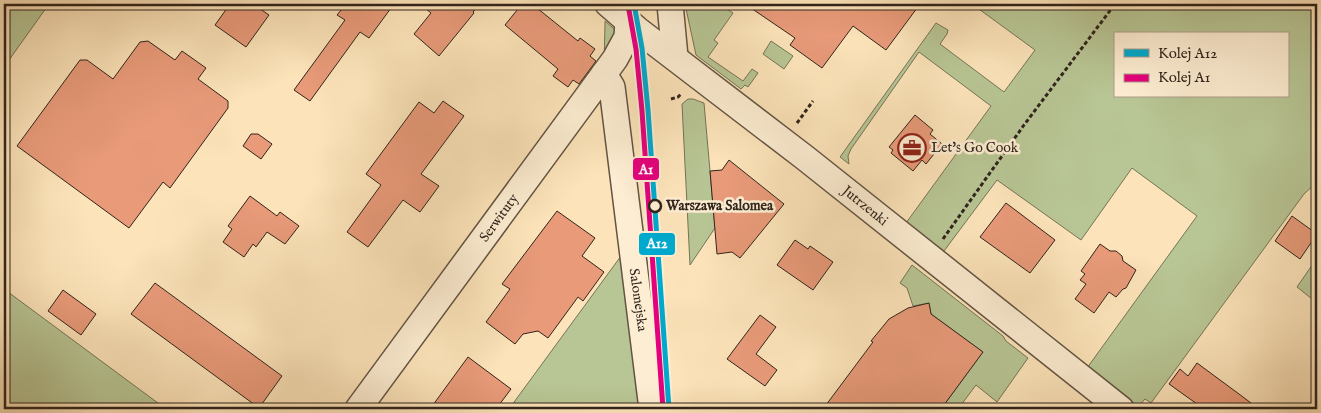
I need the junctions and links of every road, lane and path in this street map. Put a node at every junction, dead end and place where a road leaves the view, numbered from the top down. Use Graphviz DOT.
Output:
graph roads {
  1 [pos="608,4"];
  2 [pos="670,4"];
  3 [pos="1115,4"];
  4 [pos="628,21"];
  5 [pos="675,57"];
  6 [pos="604,74"];
  7 [pos="813,101"];
  8 [pos="796,124"];
  9 [pos="930,257"];
  10 [pos="358,409"];
  11 [pos="652,409"];
  12 [pos="1121,409"];
  1 -- 4 [label="street, Jutrzenki"];
  2 -- 5 [label="street"];
  3 -- 9 [label="path"];
  4 -- 5 [label="street, Jutrzenki"];
  4 -- 6 [label="street, Serwituty"];
  5 -- 9 [label="street, Jutrzenki"];
  6 -- 10 [label="street, Serwituty"];
  6 -- 11 [label="street, Salomejska"];
  7 -- 8 [label="path"];
  9 -- 12 [label="street, Jutrzenki"];
}
